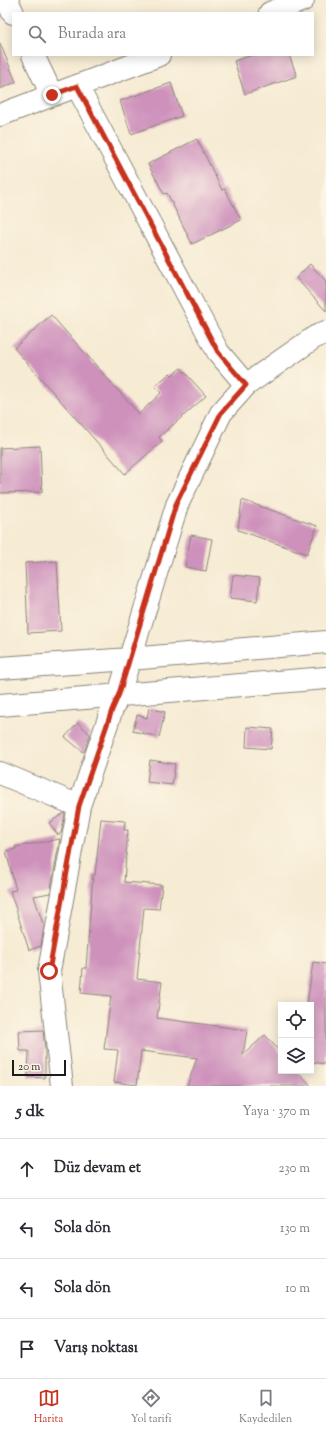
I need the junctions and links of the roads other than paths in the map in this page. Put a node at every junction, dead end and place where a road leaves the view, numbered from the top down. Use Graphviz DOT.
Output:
graph roads {
  1 [pos="7,0"];
  2 [pos="303,0"];
  3 [pos="13,12"];
  4 [pos="273,12"];
  5 [pos="33,56"];
  6 [pos="156,56"];
  7 [pos="77,86"];
  8 [pos="52,95"];
  9 [pos="0,115"];
  10 [pos="326,332"];
  11 [pos="246,385"];
  12 [pos="326,642"];
  13 [pos="130,659"];
  14 [pos="0,668"];
  15 [pos="326,678"];
  16 [pos="119,694"];
  17 [pos="0,705"];
  18 [pos="0,773"];
  19 [pos="79,806"];
  20 [pos="62,1086"];
  1 -- 3 [label="street"];
  2 -- 4 [label="street"];
  5 -- 8 [label="street"];
  6 -- 7 [label="street"];
  7 -- 8 [label="street"];
  7 -- 11 [label="street"];
  8 -- 9 [label="street"];
  10 -- 11 [label="street"];
  11 -- 13 [label="street"];
  12 -- 13 [label="street"];
  13 -- 14 [label="street"];
  13 -- 16 [label="street"];
  15 -- 16 [label="street"];
  16 -- 17 [label="street"];
  16 -- 19 [label="street"];
  18 -- 19 [label="street"];
  19 -- 20 [label="street"];
}
